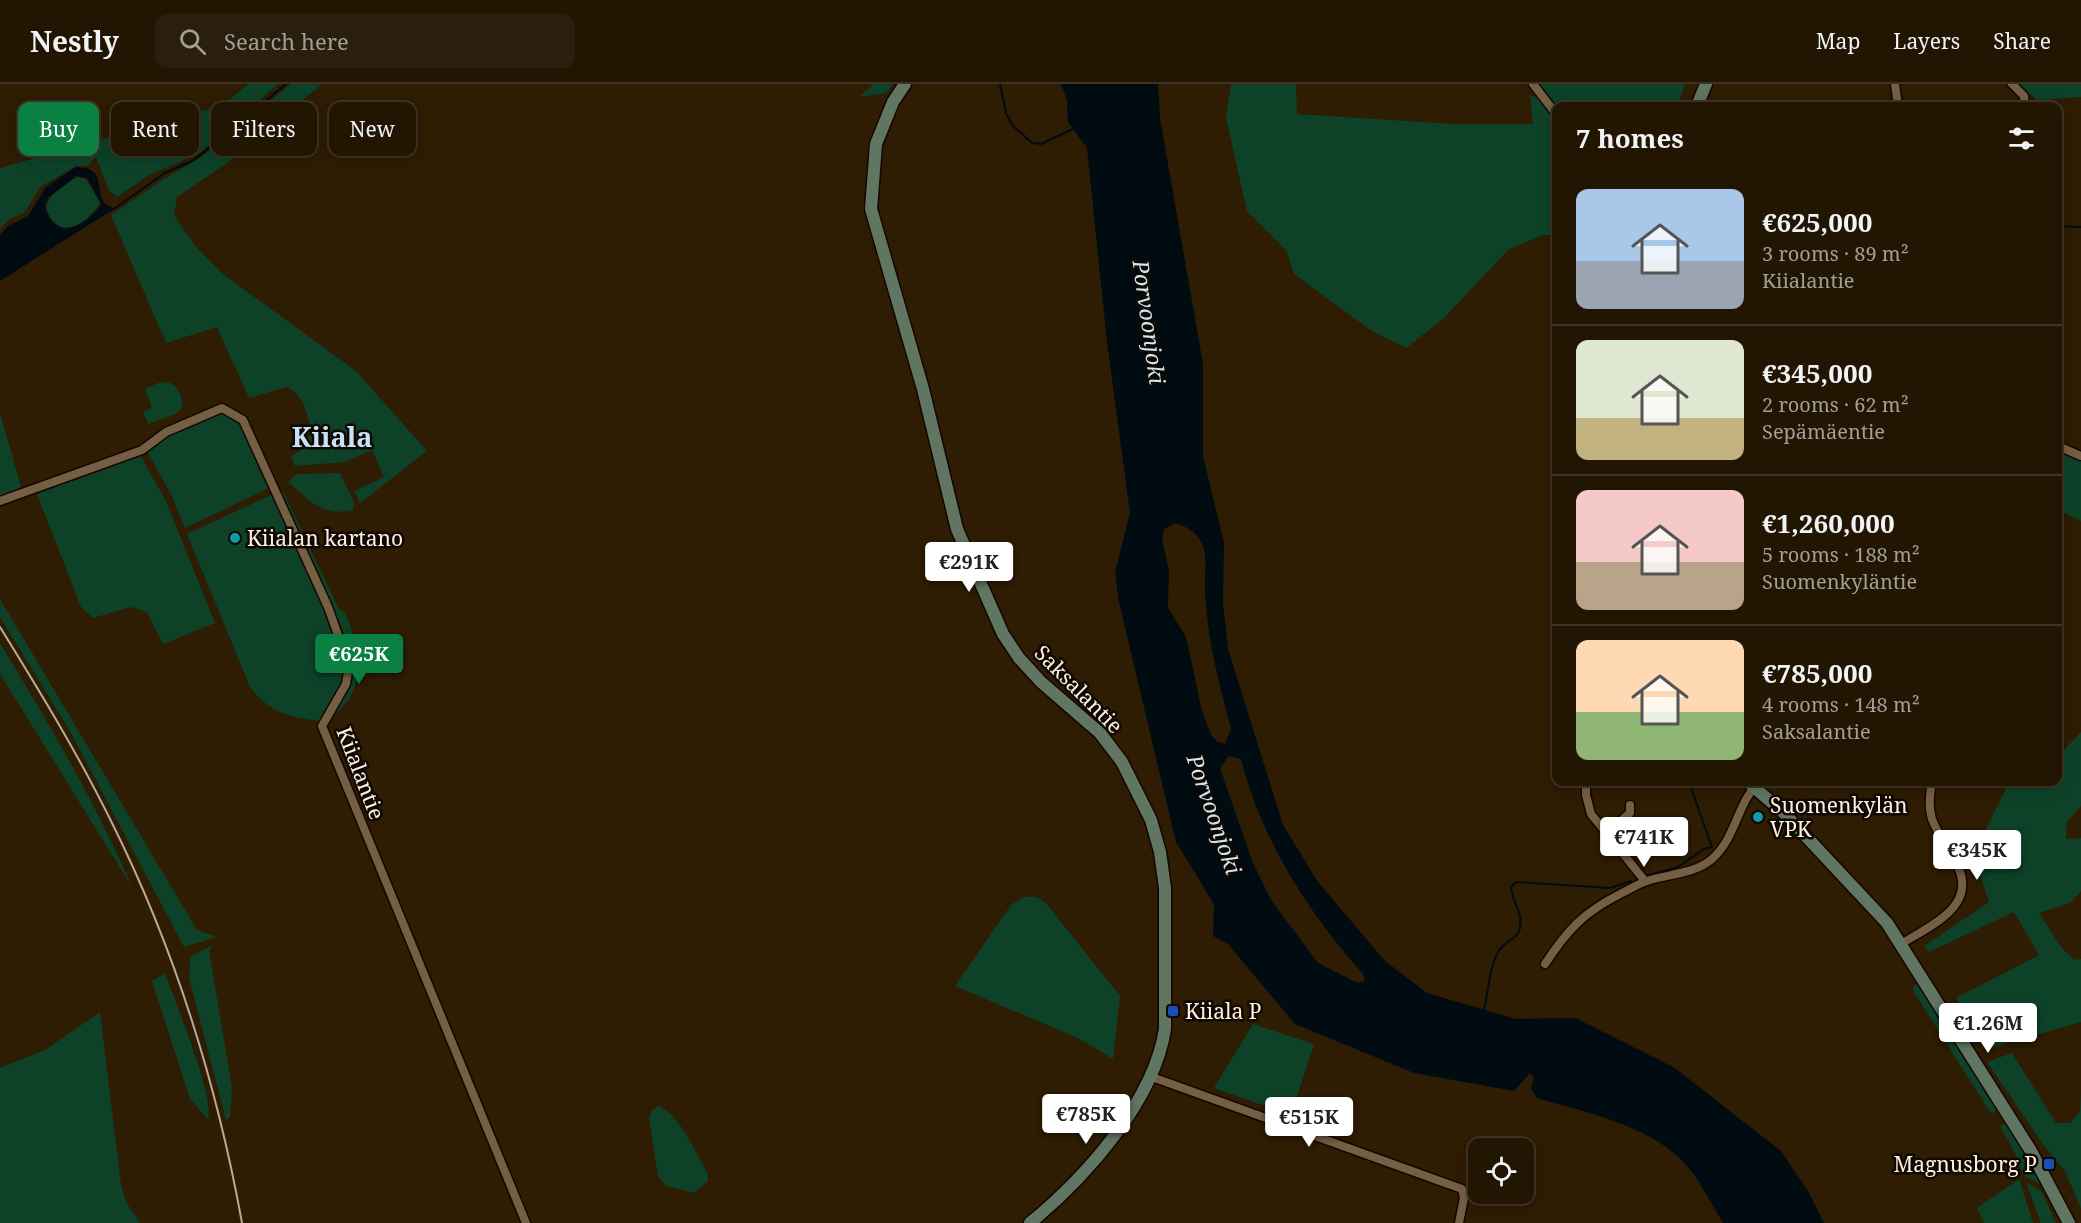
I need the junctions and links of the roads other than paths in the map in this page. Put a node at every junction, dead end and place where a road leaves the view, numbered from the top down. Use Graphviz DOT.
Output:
graph roads {
  1 [pos="904,84"];
  2 [pos="1533,84"];
  3 [pos="1706,84"];
  4 [pos="1895,84"];
  5 [pos="2012,84"];
  6 [pos="1699,102"];
  7 [pos="1897,102"];
  8 [pos="2025,102"];
  9 [pos="1552,109"];
  10 [pos="2062,448"];
  11 [pos="2081,456"];
  12 [pos="0,501"];
  13 [pos="1586,786"];
  14 [pos="1753,786"];
  15 [pos="1757,786"];
  16 [pos="1931,786"];
  17 [pos="1630,805"];
  18 [pos="1606,833"];
  19 [pos="1645,881"];
  20 [pos="1901,944"];
  21 [pos="1545,964"];
  22 [pos="1152,1077"];
  23 [pos="526,1223"];
  24 [pos="1030,1223"];
  25 [pos="1459,1223"];
  26 [pos="2069,1223"];
  1 -- 22 [label="street, Saksalantie"];
  2 -- 9 [label="street"];
  3 -- 6 [label="street"];
  4 -- 7 [label="street"];
  5 -- 8 [label="street"];
  10 -- 11 [label="street"];
  12 -- 23 [label="street, Kiialantie"];
  13 -- 18 [label="street"];
  14 -- 19 [label="street"];
  15 -- 20 [label="street"];
  16 -- 20 [label="street"];
  17 -- 18 [label="street"];
  18 -- 19 [label="street"];
  19 -- 21 [label="street"];
  20 -- 26 [label="street"];
  22 -- 24 [label="street, Saksalantie"];
  22 -- 25 [label="street"];
}
